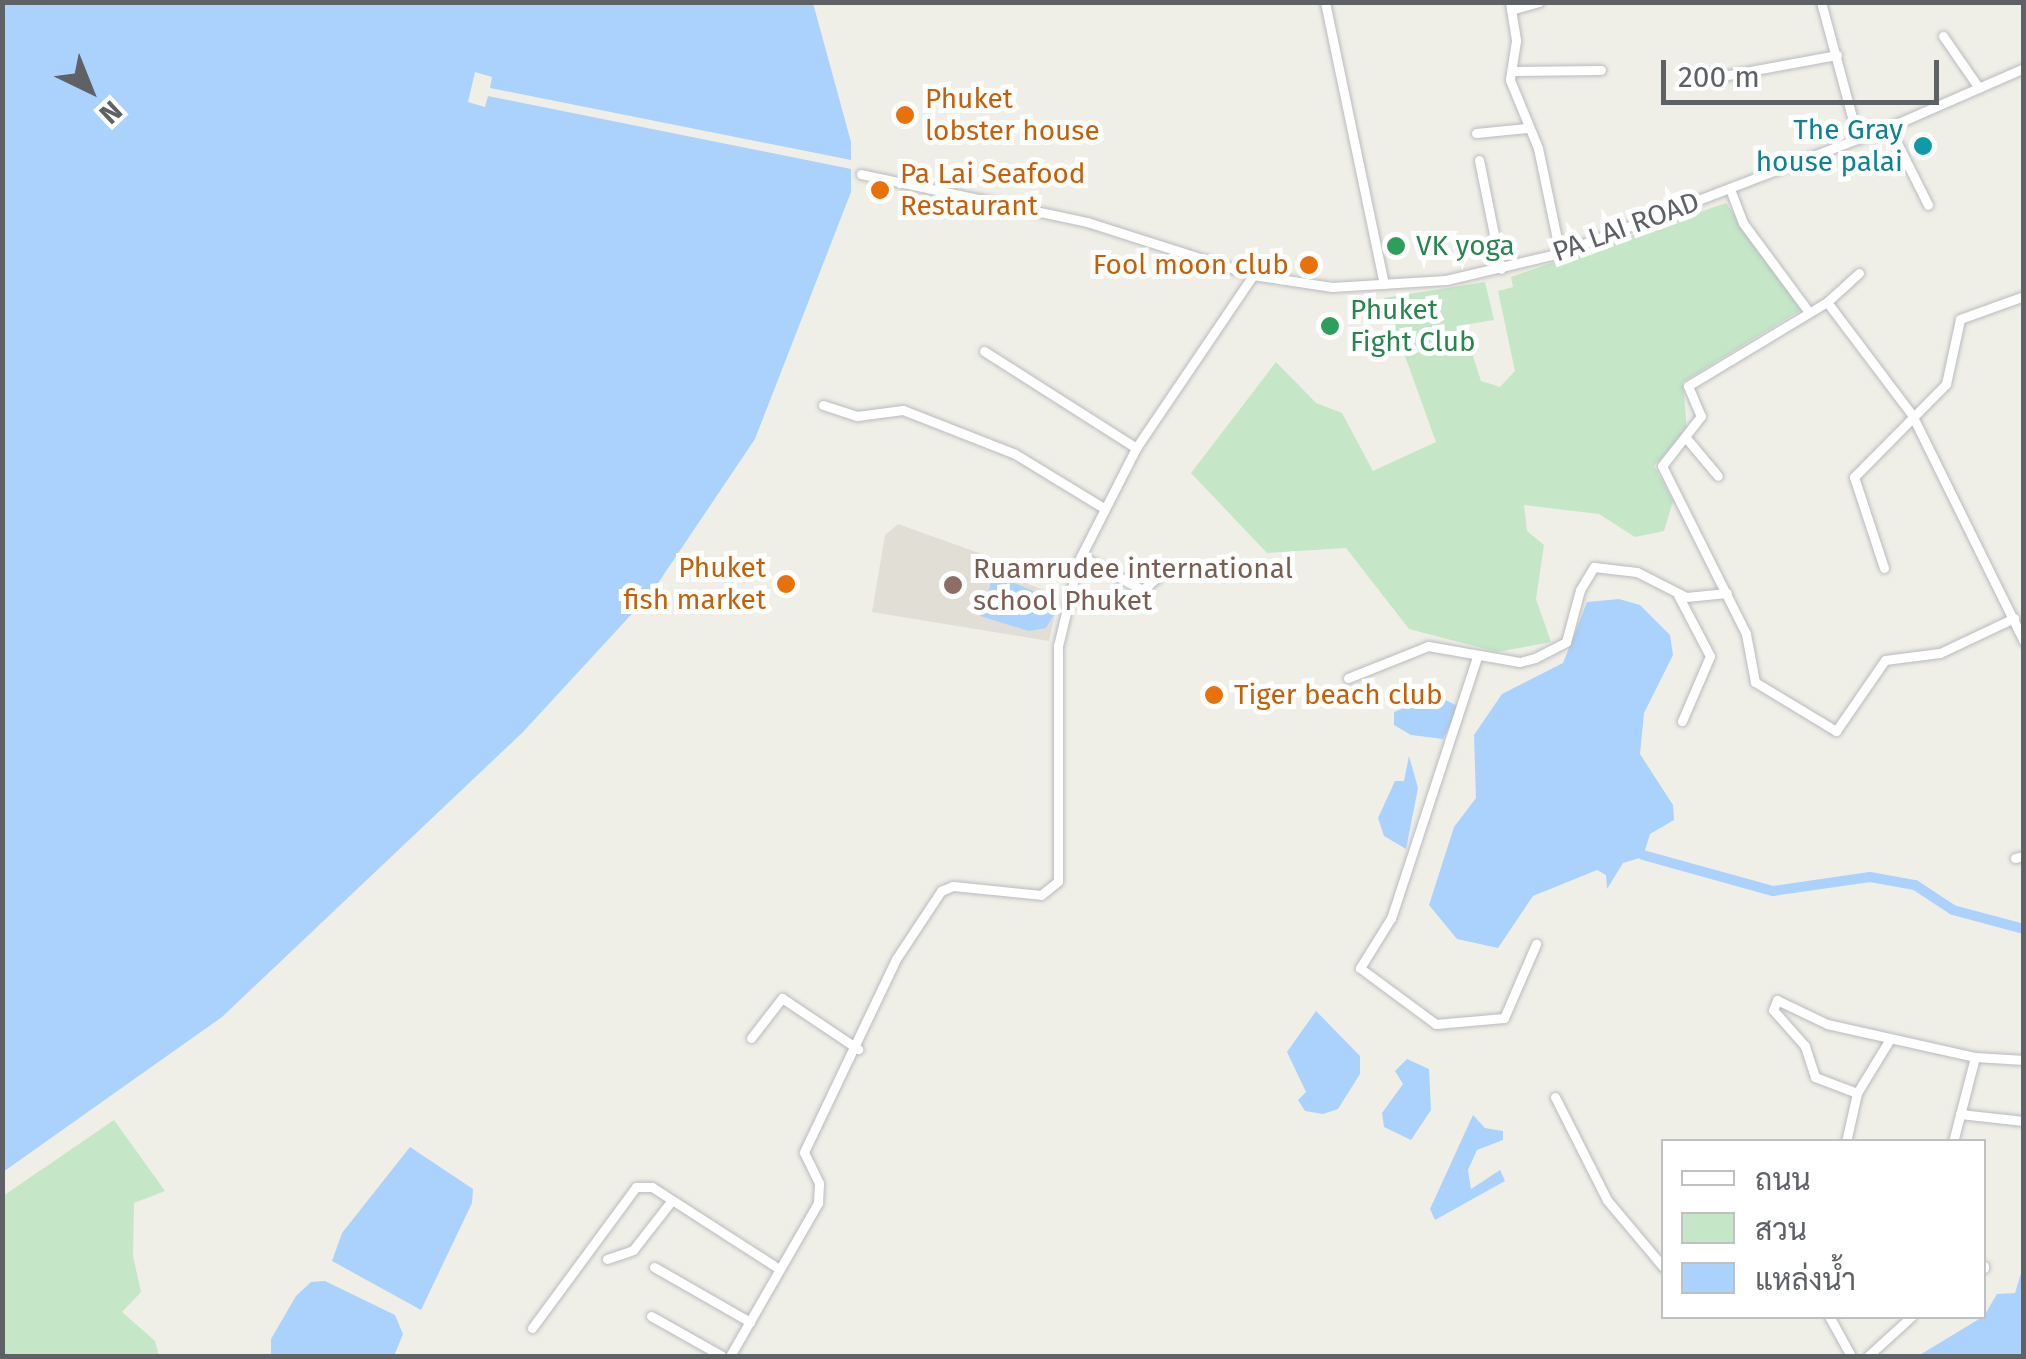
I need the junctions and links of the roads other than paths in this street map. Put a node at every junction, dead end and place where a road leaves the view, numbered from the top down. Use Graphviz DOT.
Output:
graph roads {
  1 [pos="1325,2"];
  2 [pos="1539,2"];
  3 [pos="1821,2"];
  4 [pos="1511,6"];
  5 [pos="1943,36"];
  6 [pos="1837,55"];
  7 [pos="2024,68"];
  8 [pos="1601,70"];
  9 [pos="1512,71"];
  10 [pos="1717,77"];
  11 [pos="1979,88"];
  12 [pos="1889,127"];
  13 [pos="1527,128"];
  14 [pos="1476,133"];
  15 [pos="1858,139"];
  16 [pos="1478,160"];
  17 [pos="861,174"];
  18 [pos="1730,189"];
  19 [pos="1928,205"];
  20 [pos="1560,253"];
  21 [pos="1501,270"];
  22 [pos="1859,273"];
  23 [pos="1254,274"];
  24 [pos="1384,284"];
  25 [pos="2024,296"];
  26 [pos="1827,302"];
  27 [pos="1808,311"];
  28 [pos="984,351"];
  29 [pos="822,405"];
  30 [pos="1912,415"];
  31 [pos="1688,438"];
  32 [pos="1136,448"];
  33 [pos="1718,476"];
  34 [pos="1102,507"];
  35 [pos="1080,556"];
  36 [pos="1884,568"];
  37 [pos="1167,569"];
  38 [pos="1727,593"];
  39 [pos="1678,595"];
  40 [pos="2014,618"];
  41 [pos="2023,636"];
  42 [pos="1477,657"];
  43 [pos="1348,678"];
  44 [pos="1682,722"];
  45 [pos="1536,944"];
  46 [pos="751,1038"];
  47 [pos="1890,1038"];
  48 [pos="858,1048"];
  49 [pos="1974,1057"];
  50 [pos="2024,1060"];
  51 [pos="1857,1093"];
  52 [pos="1555,1097"];
  53 [pos="1960,1114"];
  54 [pos="2024,1120"];
  55 [pos="1847,1139"];
  56 [pos="1954,1139"];
  57 [pos="672,1200"];
  58 [pos="608,1259"];
  59 [pos="1661,1264"];
  60 [pos="654,1267"];
  61 [pos="780,1269"];
  62 [pos="651,1316"];
  63 [pos="1831,1319"];
  64 [pos="1909,1319"];
  65 [pos="750,1322"];
  66 [pos="532,1328"];
  67 [pos="722,1356"];
  68 [pos="730,1356"];
  69 [pos="1851,1356"];
  70 [pos="1868,1356"];
  1 -- 24 [label="street"];
  2 -- 4 [label="street"];
  3 -- 6 [label="street"];
  4 -- 9 [label="street"];
  5 -- 11 [label="street"];
  6 -- 10 [label="street"];
  6 -- 15 [label="street"];
  7 -- 11 [label="street, PA LAI ROAD"];
  8 -- 9 [label="street"];
  9 -- 13 [label="street"];
  11 -- 12 [label="street, PA LAI ROAD"];
  12 -- 15 [label="street, PA LAI ROAD"];
  12 -- 19 [label="street"];
  13 -- 14 [label="street"];
  13 -- 20 [label="street"];
  15 -- 18 [label="street, PA LAI ROAD"];
  16 -- 21 [label="street"];
  17 -- 23 [label="street, PA LAI ROAD"];
  18 -- 20 [label="street, PA LAI ROAD"];
  18 -- 27 [label="street"];
  20 -- 21 [label="street, PA LAI ROAD"];
  21 -- 24 [label="street, PA LAI ROAD"];
  22 -- 26 [label="street"];
  23 -- 24 [label="street, PA LAI ROAD"];
  23 -- 32 [label="street"];
  25 -- 30 [label="street"];
  26 -- 27 [label="street"];
  26 -- 30 [label="street"];
  27 -- 31 [label="street"];
  28 -- 32 [label="street"];
  29 -- 34 [label="street"];
  30 -- 36 [label="street"];
  30 -- 40 [label="street"];
  31 -- 33 [label="street"];
  31 -- 38 [label="street"];
  32 -- 34 [label="street"];
  34 -- 35 [label="street"];
  35 -- 37 [label="street"];
  35 -- 48 [label="street"];
  38 -- 39 [label="street"];
  38 -- 40 [label="street"];
  39 -- 42 [label="street"];
  39 -- 44 [label="street"];
  40 -- 41 [label="street"];
  42 -- 43 [label="street"];
  42 -- 45 [label="street"];
  46 -- 48 [label="street"];
  47 -- 49 [label="street"];
  47 -- 51 [label="street"];
  47 -- 51 [label="street"];
  48 -- 61 [label="street"];
  49 -- 50 [label="street"];
  49 -- 53 [label="street"];
  51 -- 55 [label="street"];
  52 -- 59 [label="street"];
  53 -- 54 [label="street"];
  53 -- 56 [label="street"];
  57 -- 58 [label="street"];
  57 -- 61 [label="street"];
  57 -- 66 [label="street"];
  60 -- 65 [label="street"];
  61 -- 65 [label="street"];
  62 -- 67 [label="street"];
  63 -- 69 [label="street"];
  64 -- 70 [label="street"];
  65 -- 68 [label="street"];
}
